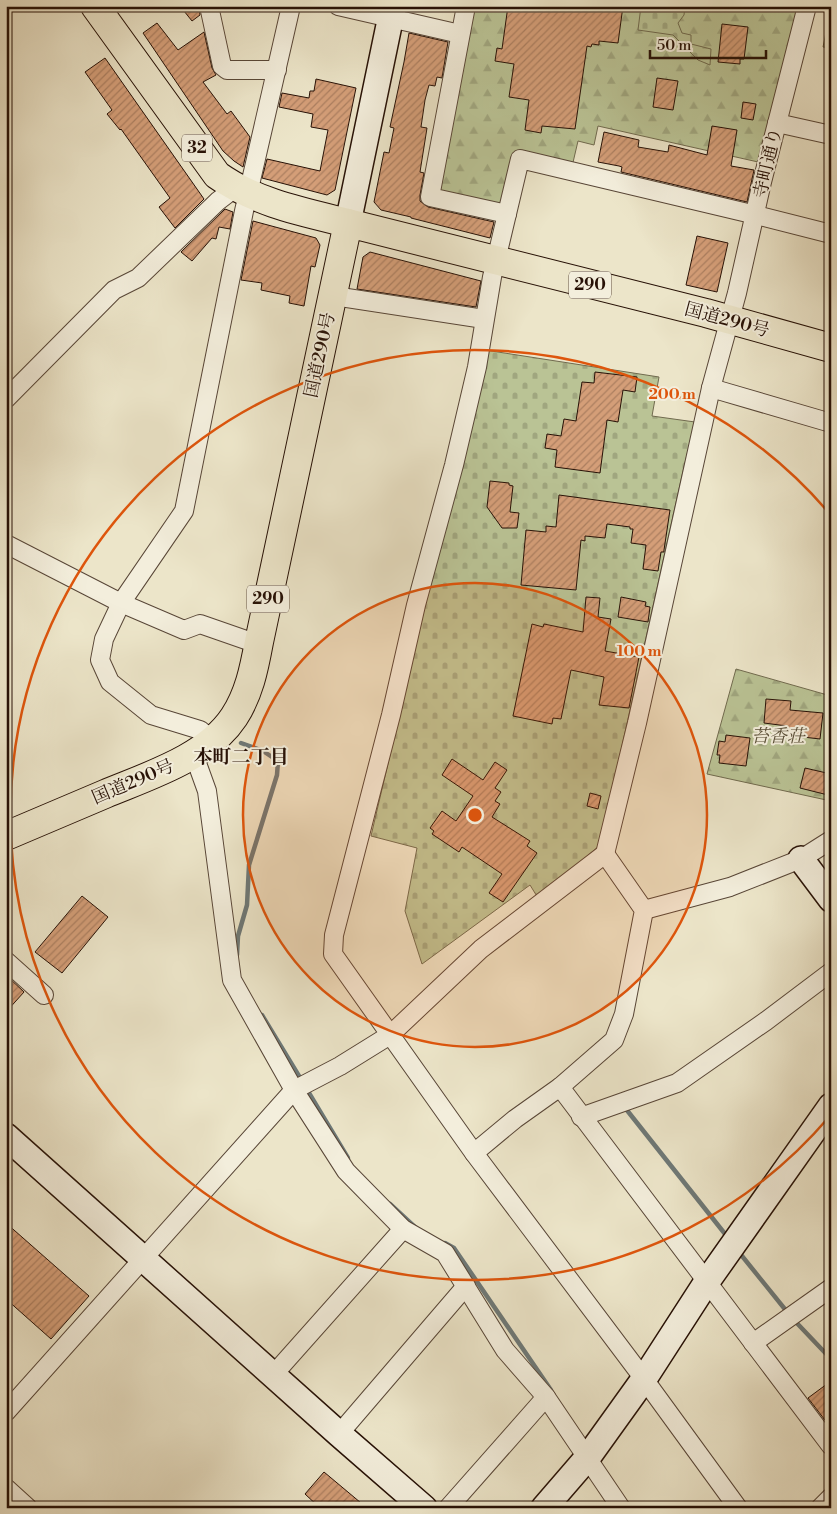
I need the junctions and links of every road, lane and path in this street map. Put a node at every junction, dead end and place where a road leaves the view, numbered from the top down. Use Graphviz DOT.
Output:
graph roads {
  1 [pos="209,6"];
  2 [pos="291,6"];
  3 [pos="338,6"];
  4 [pos="466,6"];
  5 [pos="807,6"];
  6 [pos="100,8"];
  7 [pos="392,12"];
  8 [pos="460,34"];
  9 [pos="277,70"];
  10 [pos="777,123"];
  11 [pos="831,136"];
  12 [pos="241,190"];
  13 [pos="507,214"];
  14 [pos="756,215"];
  15 [pos="348,224"];
  16 [pos="831,234"];
  17 [pos="496,262"];
  18 [pos="333,294"];
  19 [pos="484,319"];
  20 [pos="729,320"];
  21 [pos="831,348"];
  22 [pos="711,388"];
  23 [pos="6,399"];
  24 [pos="831,423"];
  25 [pos="6,544"];
  26 [pos="121,603"];
  27 [pos="259,642"];
  28 [pos="212,740"];
  29 [pos="191,756"];
  30 [pos="6,836"];
  31 [pos="831,840"];
  32 [pos="605,854"];
  33 [pos="801,859"];
  34 [pos="831,899"];
  35 [pos="644,910"];
  36 [pos="6,961"];
  37 [pos="831,972"];
  38 [pos="44,995"];
  39 [pos="390,1035"];
  40 [pos="560,1087"];
  41 [pos="294,1090"];
  42 [pos="831,1106"];
  43 [pos="581,1117"];
  44 [pos="6,1136"];
  45 [pos="474,1153"];
  46 [pos="402,1229"];
  47 [pos="143,1258"];
  48 [pos="706,1283"];
  49 [pos="466,1286"];
  50 [pos="831,1288"];
  51 [pos="753,1343"];
  52 [pos="274,1374"];
  53 [pos="644,1379"];
  54 [pos="546,1397"];
  55 [pos="6,1412"];
  56 [pos="338,1434"];
  57 [pos="831,1446"];
  58 [pos="588,1457"];
  59 [pos="6,1488"];
  60 [pos="831,1498"];
  61 [pos="28,1508"];
  62 [pos="424,1508"];
  63 [pos="448,1508"];
  64 [pos="544,1508"];
  65 [pos="622,1508"];
  66 [pos="738,1508"];
  67 [pos="820,1508"];
  1 -- 9 [label="street"];
  2 -- 9 [label="street"];
  3 -- 7 [label="street"];
  4 -- 8 [label="street"];
  5 -- 10 [label="street, 寺町通り"];
  6 -- 12 [label="main road, 32"];
  7 -- 8 [label="street"];
  7 -- 15 [label="street"];
  8 -- 13 [label="street"];
  9 -- 12 [label="street"];
  10 -- 11 [label="street"];
  10 -- 14 [label="street, 寺町通り"];
  12 -- 15 [label="main road, 32"];
  12 -- 23 [label="street"];
  12 -- 26 [label="street"];
  13 -- 14 [label="street"];
  13 -- 17 [label="street"];
  14 -- 16 [label="street"];
  14 -- 20 [label="street, 寺町通り"];
  15 -- 17 [label="main road, 国道290号 / 290"];
  15 -- 18 [label="main road, 国道290号 / 290"];
  17 -- 19 [label="street"];
  17 -- 20 [label="main road, 国道290号 / 290"];
  18 -- 19 [label="street"];
  18 -- 27 [label="main road, 国道290号 / 290"];
  19 -- 39 [label="street"];
  20 -- 21 [label="main road, 国道290号 / 290"];
  20 -- 22 [label="street, 寺町通り"];
  22 -- 24 [label="street"];
  22 -- 32 [label="street, 寺町通り"];
  25 -- 26 [label="street"];
  26 -- 27 [label="street"];
  26 -- 28 [label="street"];
  27 -- 28 [label="main road, 国道290号 / 290"];
  28 -- 29 [label="main road, 国道290号 / 290"];
  29 -- 30 [label="main road, 国道290号 / 290"];
  29 -- 41 [label="street"];
  31 -- 33 [label="street"];
  32 -- 35 [label="street"];
  32 -- 39 [label="street"];
  33 -- 34 [label="street"];
  33 -- 35 [label="street"];
  35 -- 40 [label="street"];
  36 -- 38 [label="street"];
  37 -- 43 [label="street"];
  39 -- 41 [label="street"];
  39 -- 45 [label="street"];
  40 -- 43 [label="street"];
  40 -- 45 [label="street"];
  41 -- 46 [label="street"];
  41 -- 47 [label="street"];
  42 -- 48 [label="street"];
  43 -- 48 [label="street"];
  44 -- 47 [label="street"];
  45 -- 53 [label="street"];
  46 -- 49 [label="street"];
  46 -- 52 [label="street"];
  47 -- 52 [label="street"];
  47 -- 55 [label="street"];
  48 -- 51 [label="street"];
  48 -- 53 [label="street"];
  49 -- 54 [label="street"];
  49 -- 56 [label="street"];
  50 -- 51 [label="street"];
  51 -- 57 [label="street"];
  52 -- 56 [label="street"];
  53 -- 58 [label="street"];
  53 -- 66 [label="street"];
  54 -- 58 [label="street"];
  54 -- 63 [label="street"];
  56 -- 62 [label="street"];
  58 -- 64 [label="street"];
  58 -- 65 [label="street"];
  59 -- 61 [label="street"];
  60 -- 67 [label="street"];
}
